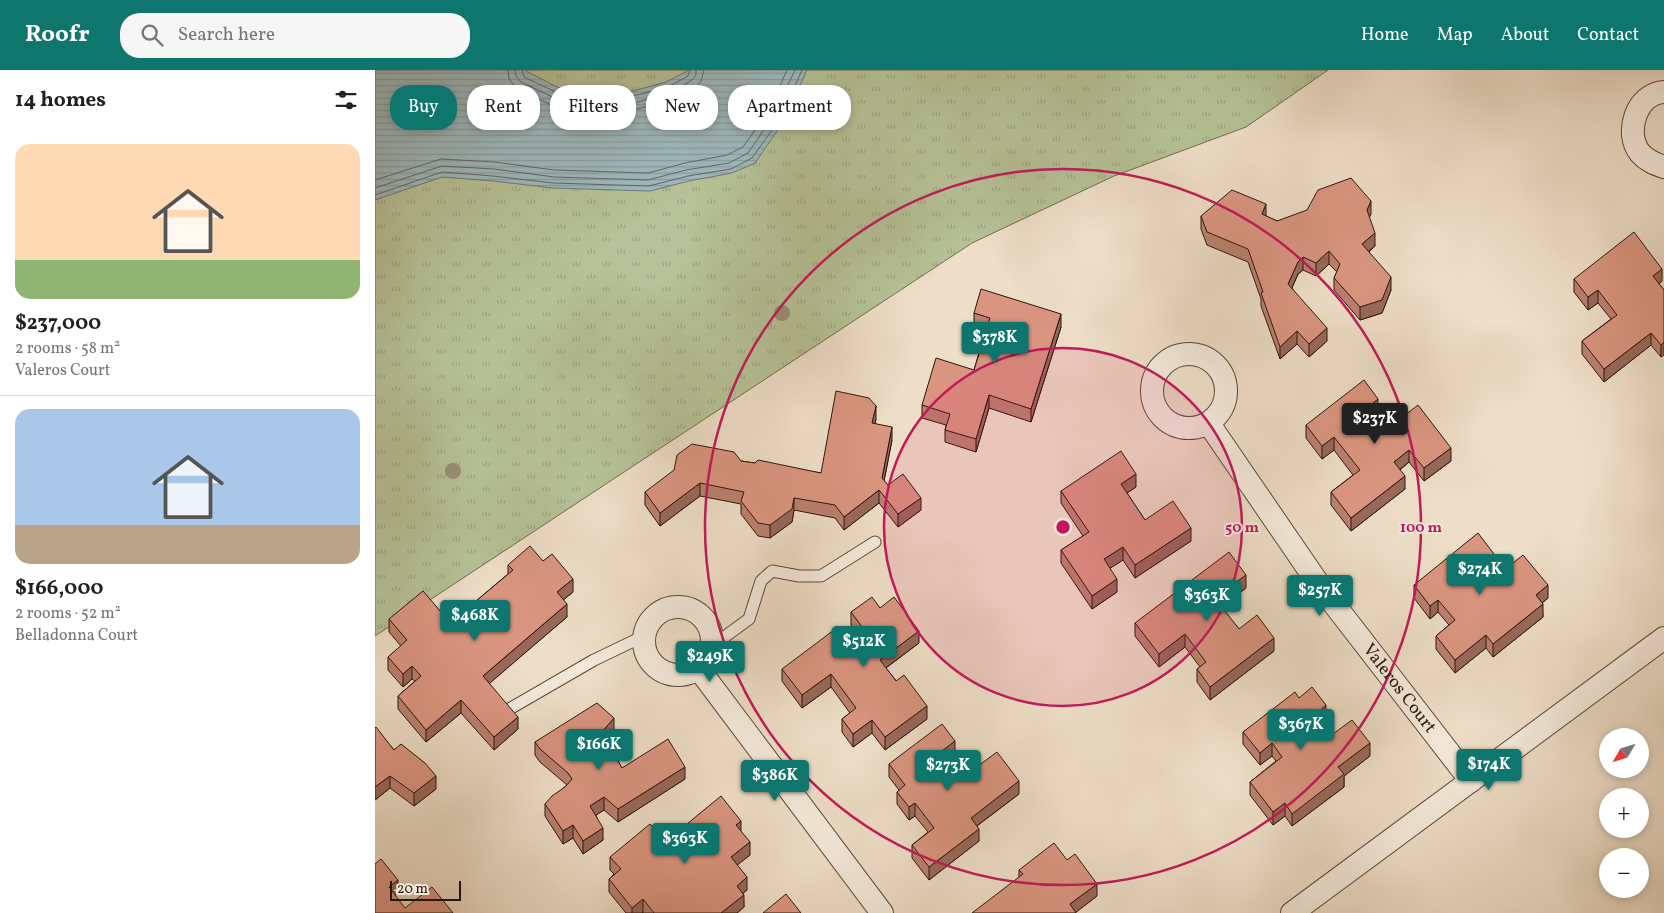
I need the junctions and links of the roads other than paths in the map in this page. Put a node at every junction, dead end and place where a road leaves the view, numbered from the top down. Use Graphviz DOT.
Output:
graph roads {
  1 [pos="1664,92"];
  2 [pos="1664,167"];
  3 [pos="1209,424"];
  4 [pos="875,542"];
  5 [pos="644,636"];
  6 [pos="1664,638"];
  7 [pos="712,646"];
  8 [pos="699,668"];
  9 [pos="511,708"];
  10 [pos="1471,781"];
  11 [pos="883,913"];
  12 [pos="1292,913"];
  1 -- 2 [label="street"];
  3 -- 10 [label="street, Valeros Court"];
  4 -- 7 [label="lane"];
  5 -- 7 [label="street"];
  5 -- 8 [label="street"];
  5 -- 9 [label="lane"];
  6 -- 10 [label="street"];
  7 -- 8 [label="street"];
  8 -- 11 [label="street"];
  10 -- 12 [label="street"];
}
